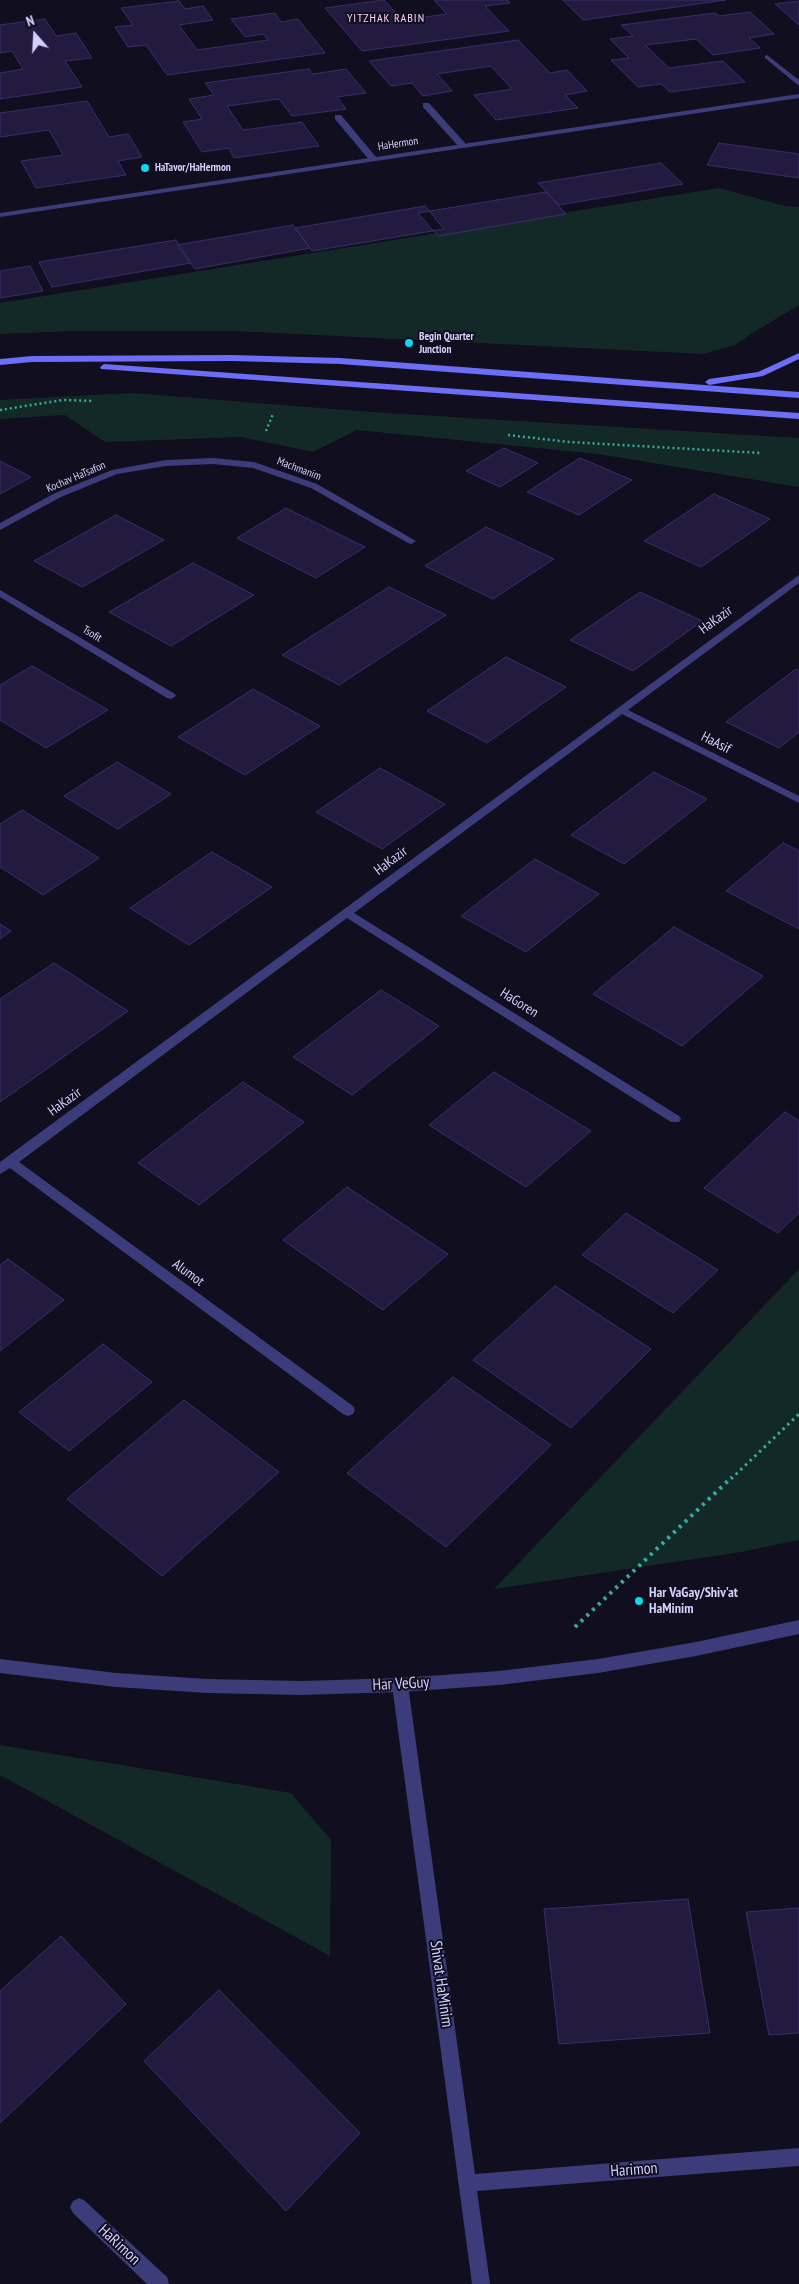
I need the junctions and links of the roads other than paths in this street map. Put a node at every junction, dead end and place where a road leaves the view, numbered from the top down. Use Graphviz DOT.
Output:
graph roads {
  1 [pos="767,57"];
  2 [pos="799,84"];
  3 [pos="799,96"];
  4 [pos="426,106"];
  5 [pos="338,117"];
  6 [pos="462,145"];
  7 [pos="373,159"];
  8 [pos="0,215"];
  9 [pos="799,356"];
  10 [pos="32,359"];
  11 [pos="0,362"];
  12 [pos="669,386"];
  13 [pos="799,395"];
  14 [pos="799,416"];
  15 [pos="166,463"];
  16 [pos="0,527"];
  17 [pos="411,541"];
  18 [pos="799,578"];
  19 [pos="0,594"];
  20 [pos="171,696"];
  21 [pos="620,710"];
  22 [pos="799,800"];
  23 [pos="347,913"];
  24 [pos="675,1118"];
  25 [pos="5,1165"];
  26 [pos="348,1410"];
  27 [pos="799,1626"];
  28 [pos="0,1666"];
  29 [pos="400,1685"];
  30 [pos="799,2157"];
  31 [pos="468,2183"];
  32 [pos="79,2207"];
  33 [pos="160,2284"];
  34 [pos="481,2284"];
  1 -- 2 [label="street"];
  3 -- 6 [label="street, HaHermon"];
  4 -- 6 [label="street"];
  5 -- 7 [label="street"];
  6 -- 7 [label="street, HaHermon"];
  7 -- 8 [label="street, HaHermon"];
  9 -- 12 [label="main road"];
  10 -- 11 [label="main road"];
  10 -- 12 [label="main road"];
  10 -- 14 [label="main road"];
  12 -- 13 [label="main road"];
  15 -- 16 [label="street, Kochav HaTsafon"];
  15 -- 17 [label="street, Machmanim"];
  18 -- 21 [label="street, HaKazir"];
  19 -- 20 [label="street, Tsofit"];
  21 -- 22 [label="street, HaAsif"];
  21 -- 23 [label="street, HaKazir"];
  23 -- 24 [label="street, HaGoren"];
  23 -- 25 [label="street, HaKazir"];
  25 -- 26 [label="street, Alumot"];
  27 -- 29 [label="street, Har VeGuy"];
  28 -- 29 [label="street, Har VeGuy"];
  29 -- 31 [label="street, Shivat HaMinim"];
  30 -- 31 [label="street, Harimon"];
  31 -- 34 [label="street, Shivat HaMinim"];
  32 -- 33 [label="street, HaRimon"];
}
